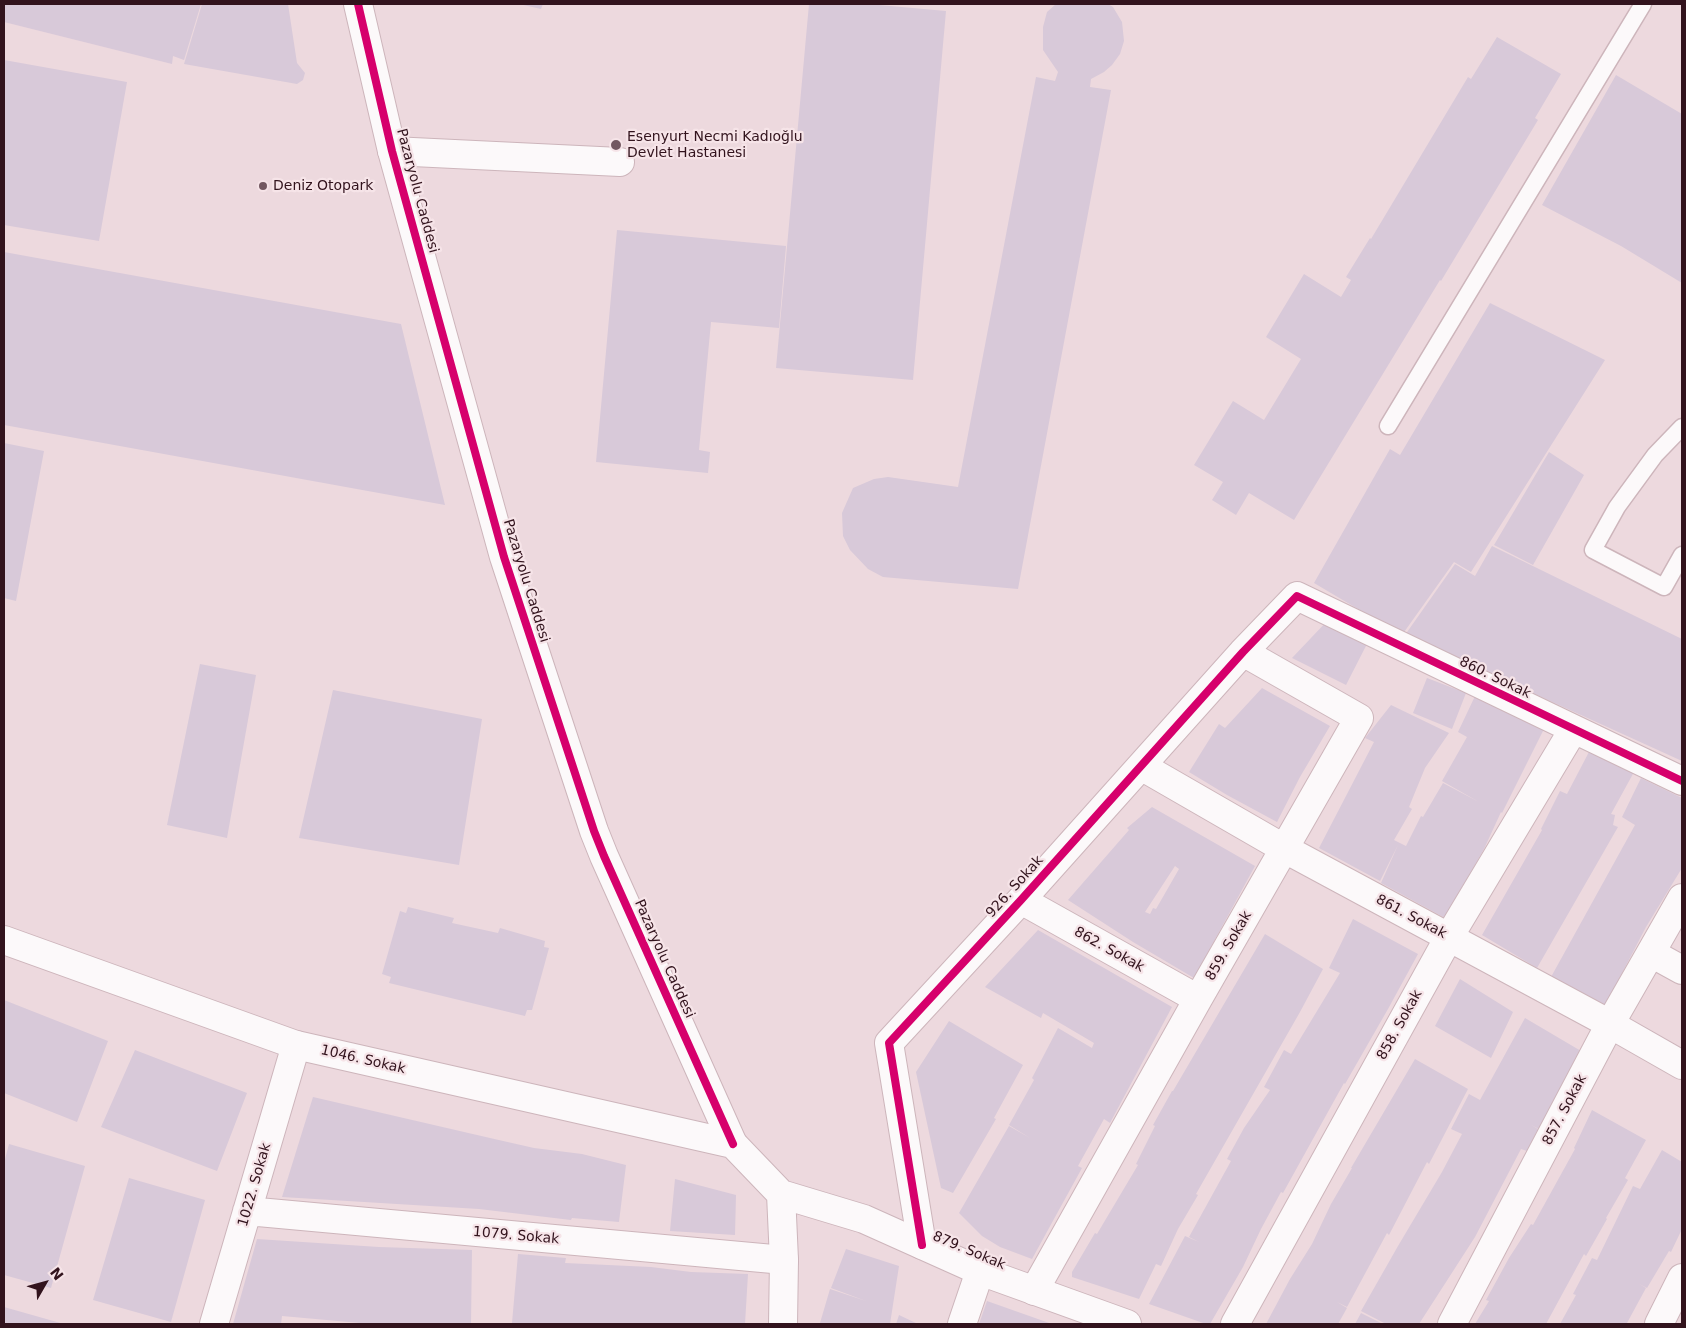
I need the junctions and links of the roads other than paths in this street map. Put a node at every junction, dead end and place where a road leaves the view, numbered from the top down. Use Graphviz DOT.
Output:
graph roads {
  1 [pos="358,4"];
  2 [pos="1643,4"];
  3 [pos="392,151"];
  4 [pos="620,162"];
  5 [pos="1388,426"];
  6 [pos="1682,428"];
  7 [pos="1682,556"];
  8 [pos="1297,596"];
  9 [pos="1244,652"];
  10 [pos="1573,730"];
  11 [pos="1141,766"];
  12 [pos="1682,781"];
  13 [pos="1285,850"];
  14 [pos="1682,898"];
  15 [pos="1021,900"];
  16 [pos="1448,937"];
  17 [pos="4,940"];
  18 [pos="1651,953"];
  19 [pos="1682,970"];
  20 [pos="1198,999"];
  21 [pos="1610,1024"];
  22 [pos="296,1045"];
  23 [pos="1682,1065"];
  24 [pos="733,1144"];
  25 [pos="781,1194"];
  26 [pos="247,1211"];
  27 [pos="922,1245"];
  28 [pos="784,1260"];
  29 [pos="980,1271"];
  30 [pos="1682,1278"];
  31 [pos="1034,1291"];
  32 [pos="214,1324"];
  33 [pos="783,1324"];
  34 [pos="962,1324"];
  35 [pos="1127,1324"];
  36 [pos="1235,1324"];
  37 [pos="1452,1324"];
  38 [pos="1659,1324"];
  1 -- 3 [label="street, Pazaryolu Caddesi"];
  2 -- 5 [label="lane"];
  3 -- 4 [label="street"];
  3 -- 24 [label="street, Pazaryolu Caddesi"];
  6 -- 7 [label="lane"];
  8 -- 9 [label="street, 926. Sokak"];
  8 -- 10 [label="street, 860. Sokak"];
  9 -- 11 [label="street, 926. Sokak"];
  9 -- 13 [label="street, 859. Sokak"];
  10 -- 12 [label="street, 860. Sokak"];
  10 -- 16 [label="street, 858. Sokak"];
  11 -- 13 [label="street, 861. Sokak"];
  11 -- 15 [label="street, 926. Sokak"];
  13 -- 16 [label="street, 861. Sokak"];
  13 -- 20 [label="street, 859. Sokak"];
  14 -- 18 [label="street, 857. Sokak"];
  15 -- 20 [label="street, 862. Sokak"];
  15 -- 27 [label="street, 926. Sokak"];
  16 -- 21 [label="street, 861. Sokak"];
  16 -- 36 [label="street, 858. Sokak"];
  17 -- 22 [label="street, 1046. Sokak"];
  18 -- 19 [label="street"];
  18 -- 21 [label="street, 857. Sokak"];
  20 -- 31 [label="street, 859. Sokak"];
  21 -- 23 [label="street, 861. Sokak"];
  21 -- 37 [label="street, 857. Sokak"];
  22 -- 24 [label="street, 1046. Sokak"];
  22 -- 26 [label="street, 1022. Sokak"];
  24 -- 25 [label="street, 879. Sokak"];
  25 -- 27 [label="street, 879. Sokak"];
  25 -- 28 [label="street"];
  26 -- 28 [label="street, 1079. Sokak"];
  26 -- 32 [label="street, 1022. Sokak"];
  27 -- 29 [label="street, 879. Sokak"];
  28 -- 33 [label="street"];
  29 -- 31 [label="street, 879. Sokak"];
  29 -- 34 [label="street"];
  30 -- 38 [label="street"];
  31 -- 35 [label="street, 879. Sokak"];
}
